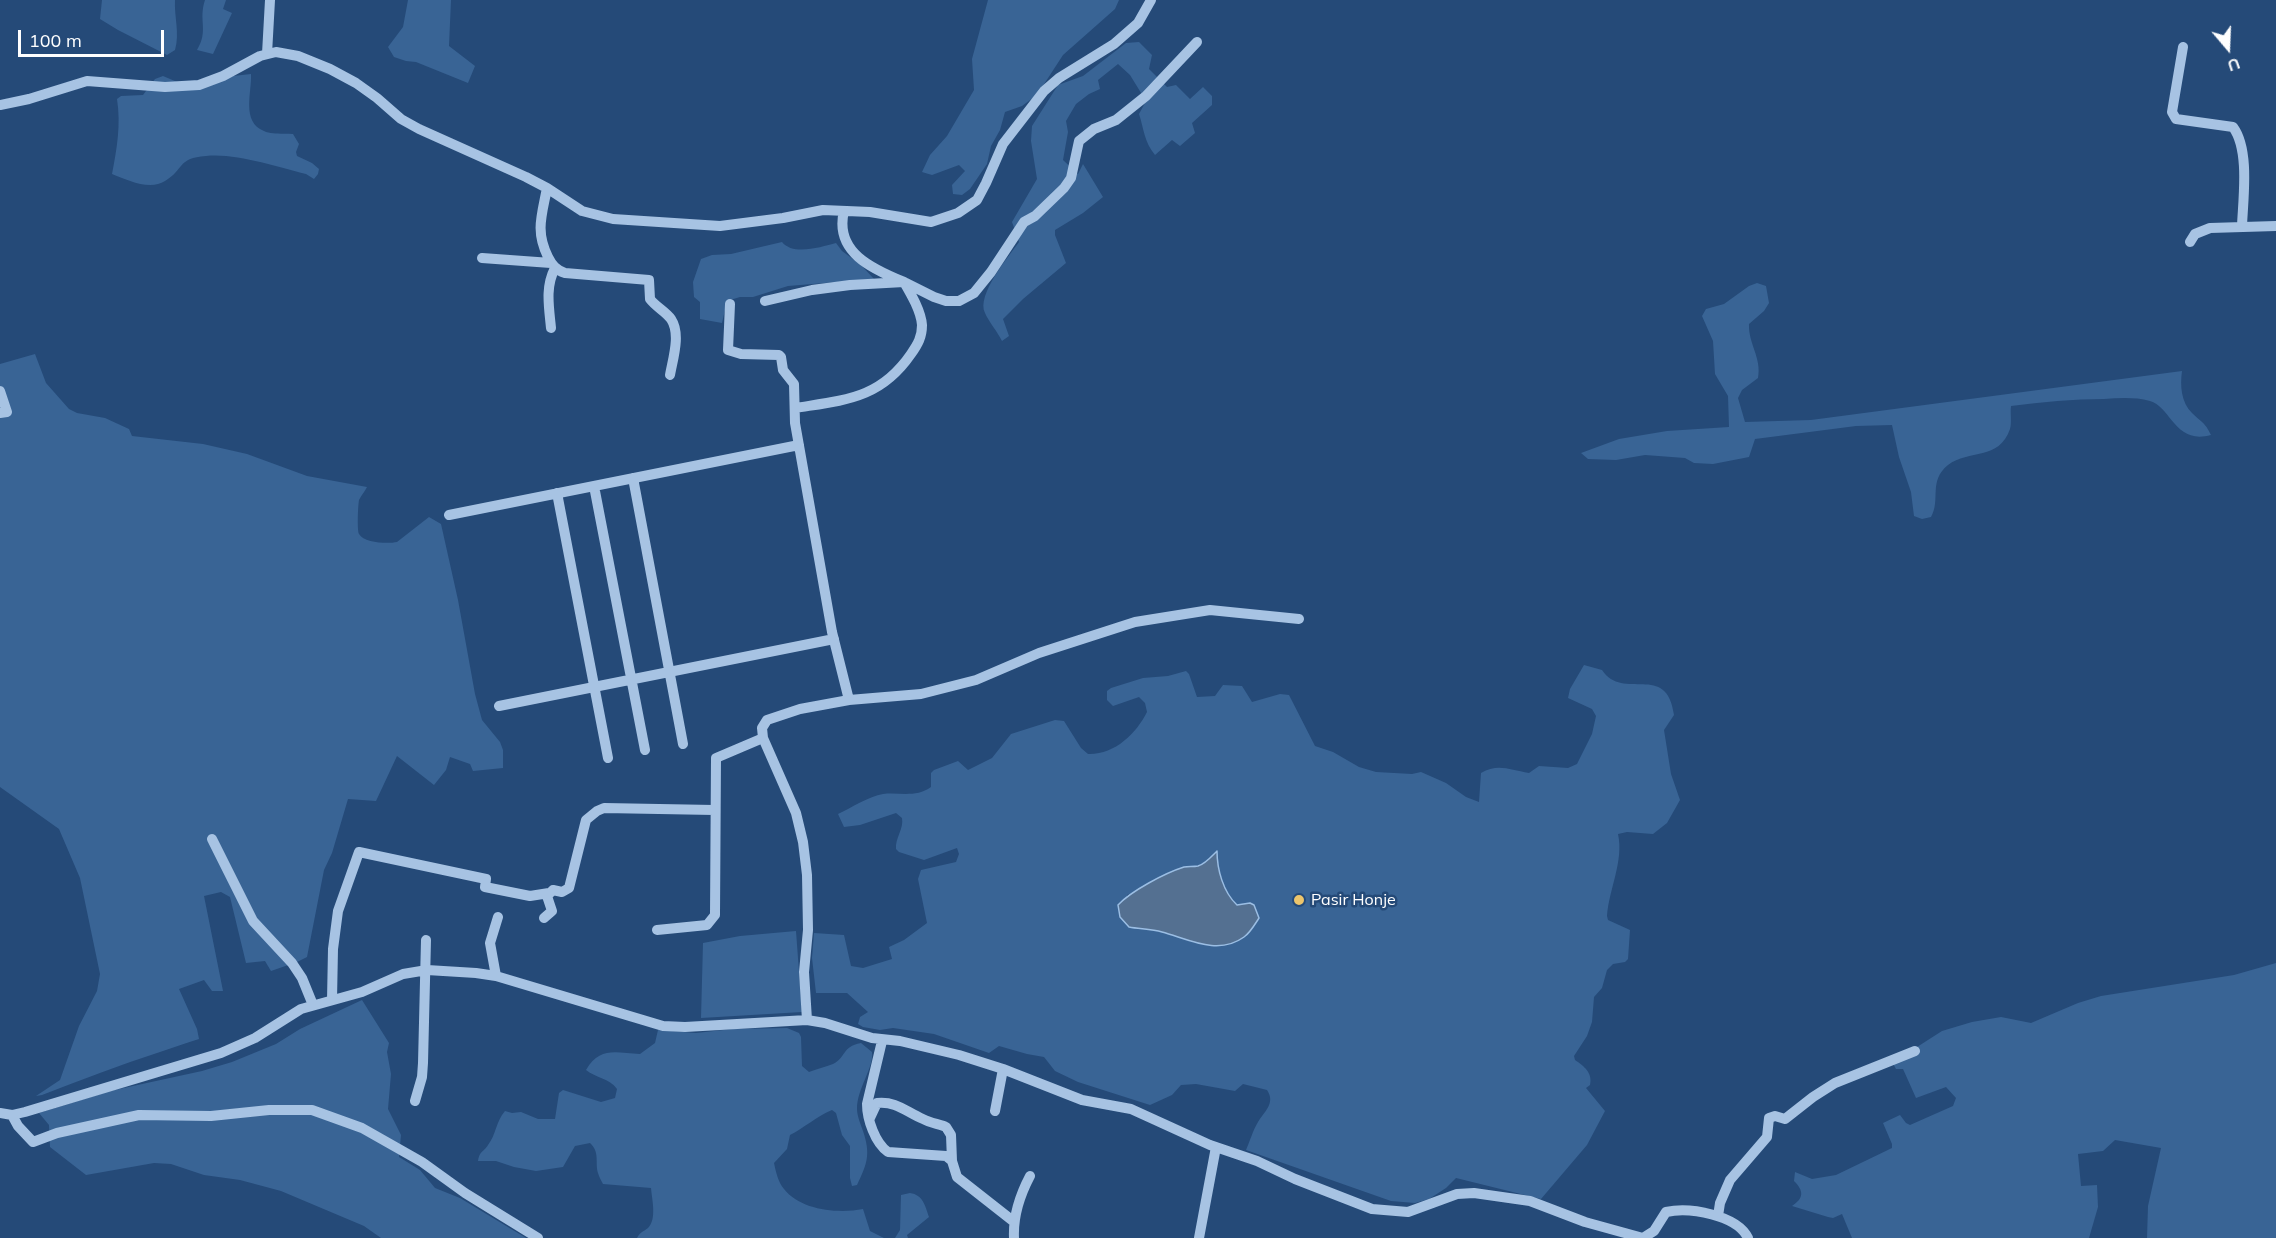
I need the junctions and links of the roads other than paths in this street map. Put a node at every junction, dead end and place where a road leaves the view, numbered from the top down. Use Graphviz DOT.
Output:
graph roads {
  1 [pos="270,0"];
  2 [pos="1151,0"];
  3 [pos="1197,42"];
  4 [pos="2183,48"];
  5 [pos="267,54"];
  6 [pos="0,105"];
  7 [pos="547,188"];
  8 [pos="844,211"];
  9 [pos="2242,226"];
  10 [pos="2276,226"];
  11 [pos="2190,242"];
  12 [pos="482,258"];
  13 [pos="553,265"];
  14 [pos="904,282"];
  15 [pos="765,301"];
  16 [pos="730,304"];
  17 [pos="552,328"];
  18 [pos="670,375"];
  19 [pos="0,391"];
  20 [pos="795,408"];
  21 [pos="0,413"];
  22 [pos="799,445"];
  23 [pos="633,478"];
  24 [pos="594,486"];
  25 [pos="557,494"];
  26 [pos="449,515"];
  27 [pos="1299,619"];
  28 [pos="834,639"];
  29 [pos="670,672"];
  30 [pos="632,680"];
  31 [pos="594,687"];
  32 [pos="849,700"];
  33 [pos="499,706"];
  34 [pos="763,738"];
  35 [pos="683,744"];
  36 [pos="645,750"];
  37 [pos="608,758"];
  38 [pos="714,810"];
  39 [pos="212,839"];
  40 [pos="549,893"];
  41 [pos="498,917"];
  42 [pos="544,918"];
  43 [pos="657,930"];
  44 [pos="426,940"];
  45 [pos="425,970"];
  46 [pos="496,976"];
  47 [pos="332,1000"];
  48 [pos="313,1005"];
  49 [pos="807,1020"];
  50 [pos="882,1041"];
  51 [pos="1915,1051"];
  52 [pos="1003,1069"];
  53 [pos="415,1101"];
  54 [pos="995,1111"];
  55 [pos="0,1113"];
  56 [pos="12,1114"];
  57 [pos="870,1118"];
  58 [pos="1216,1147"];
  59 [pos="952,1161"];
  60 [pos="1030,1176"];
  61 [pos="1718,1216"];
  62 [pos="1013,1221"];
  63 [pos="538,1238"];
  64 [pos="1014,1238"];
  65 [pos="1199,1238"];
  66 [pos="1748,1238"];
  1 -- 5 [label="street"];
  2 -- 8 [label="street"];
  3 -- 14 [label="street"];
  4 -- 9 [label="street"];
  5 -- 6 [label="street"];
  5 -- 7 [label="street"];
  7 -- 8 [label="street"];
  7 -- 13 [label="street"];
  8 -- 14 [label="street"];
  9 -- 10 [label="street"];
  9 -- 11 [label="street"];
  12 -- 13 [label="street"];
  13 -- 17 [label="street"];
  13 -- 18 [label="street"];
  14 -- 15 [label="street"];
  14 -- 20 [label="street"];
  16 -- 20 [label="street"];
  19 -- 21 [label="street"];
  20 -- 22 [label="street"];
  22 -- 23 [label="street"];
  22 -- 28 [label="street"];
  23 -- 24 [label="street"];
  23 -- 29 [label="street"];
  24 -- 25 [label="street"];
  24 -- 30 [label="street"];
  25 -- 26 [label="street"];
  25 -- 31 [label="street"];
  27 -- 32 [label="street"];
  28 -- 29 [label="street"];
  28 -- 32 [label="street"];
  29 -- 30 [label="street"];
  29 -- 35 [label="street"];
  30 -- 31 [label="street"];
  30 -- 36 [label="street"];
  31 -- 33 [label="street"];
  31 -- 37 [label="street"];
  32 -- 34 [label="street"];
  34 -- 38 [label="street"];
  34 -- 49 [label="street"];
  38 -- 40 [label="street"];
  38 -- 43 [label="street"];
  39 -- 48 [label="street"];
  40 -- 42 [label="street"];
  40 -- 47 [label="street"];
  41 -- 46 [label="street"];
  44 -- 45 [label="street"];
  45 -- 46 [label="street"];
  45 -- 47 [label="street"];
  45 -- 53 [label="street"];
  46 -- 49 [label="street"];
  47 -- 48 [label="street"];
  48 -- 56 [label="street"];
  49 -- 50 [label="street"];
  50 -- 52 [label="street"];
  50 -- 57 [label="street"];
  51 -- 61 [label="street"];
  52 -- 54 [label="street"];
  52 -- 58 [label="street"];
  55 -- 56 [label="street"];
  56 -- 63 [label="street"];
  57 -- 59 [label="street"];
  57 -- 59 [label="street"];
  58 -- 61 [label="street"];
  58 -- 65 [label="street"];
  59 -- 62 [label="street"];
  60 -- 62 [label="street"];
  61 -- 66 [label="street"];
  62 -- 64 [label="street"];
}
